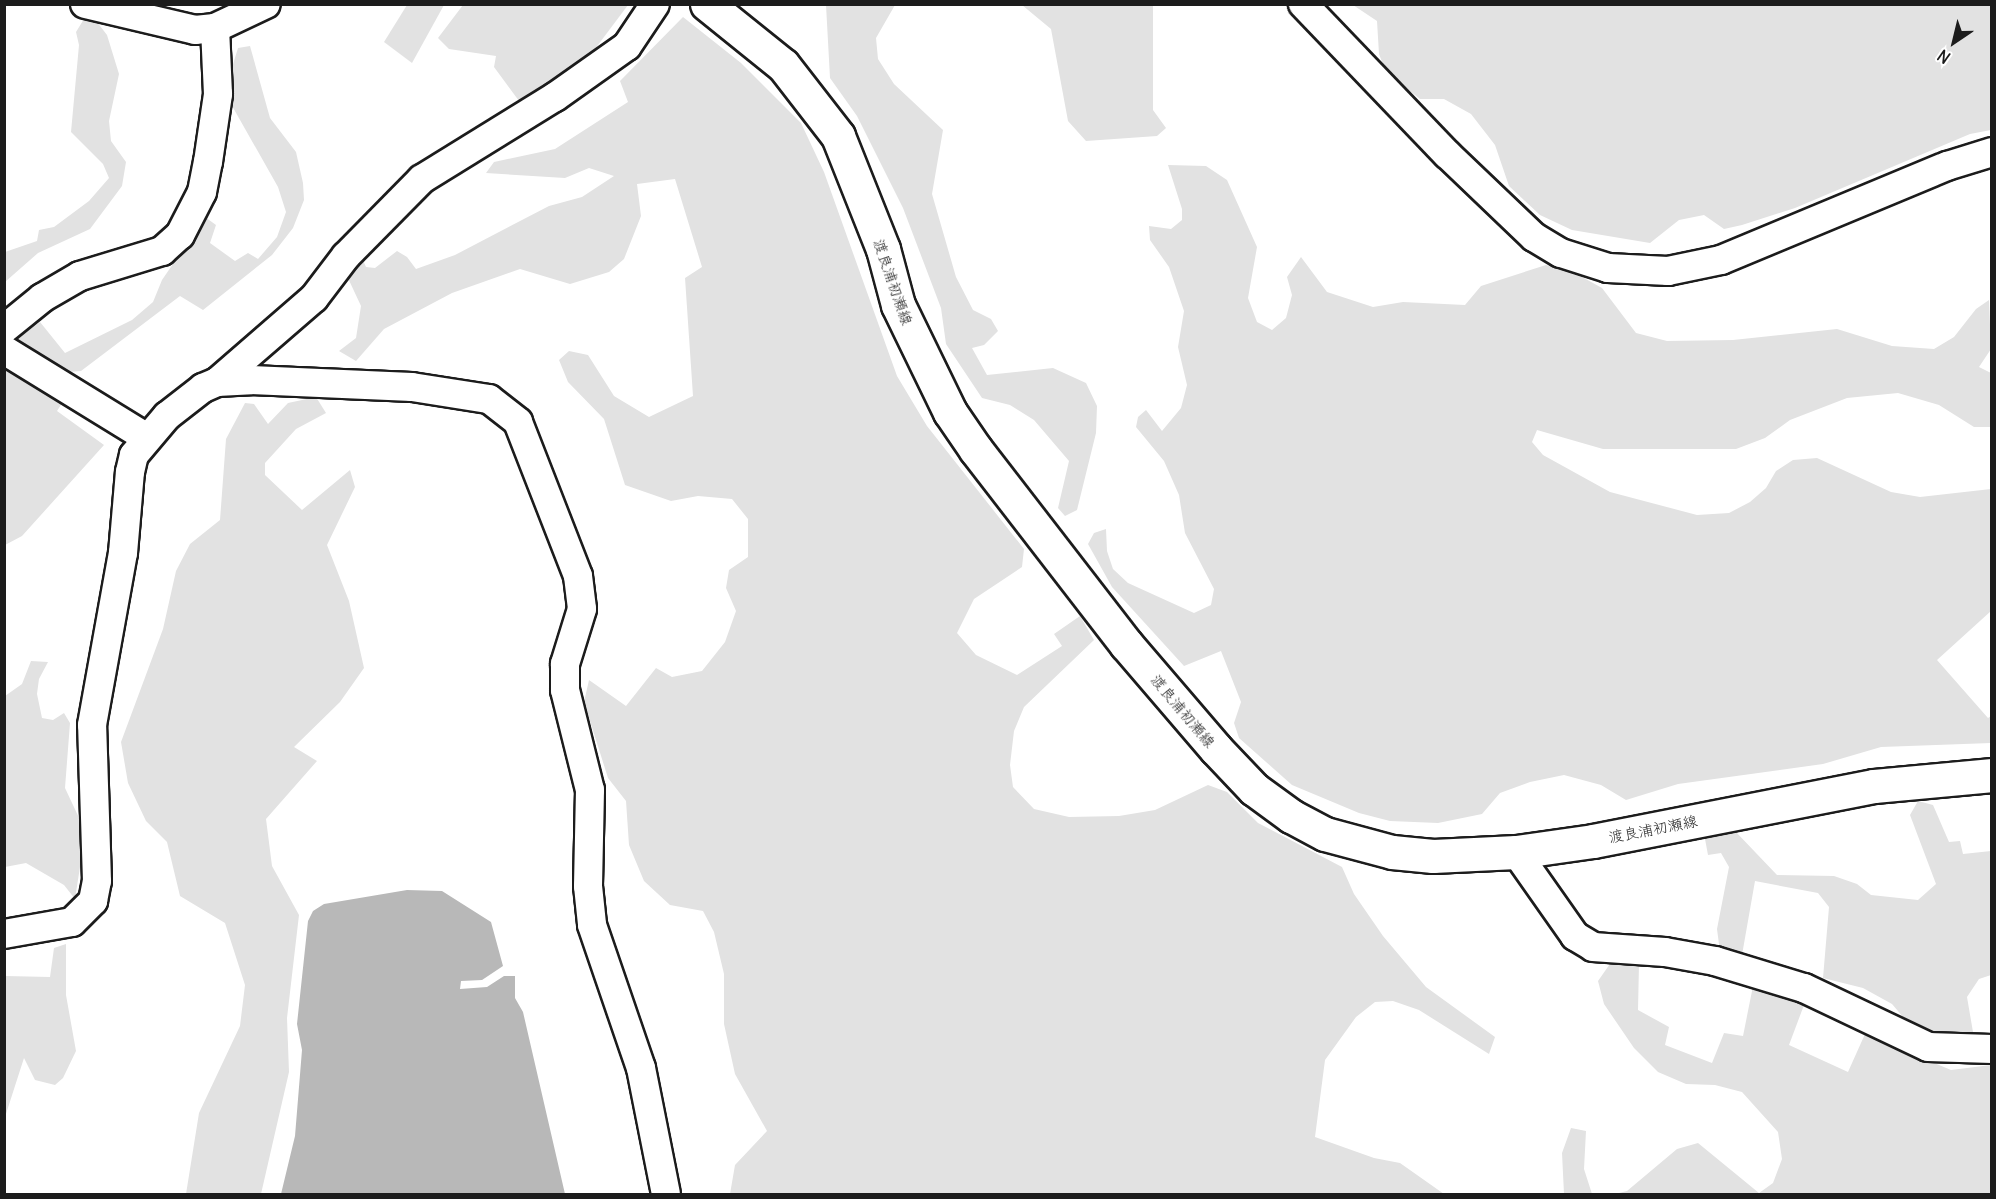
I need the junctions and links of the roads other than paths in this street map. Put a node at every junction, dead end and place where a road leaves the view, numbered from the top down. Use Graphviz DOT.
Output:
graph roads {
  1 [pos="85,4"];
  2 [pos="266,4"];
  3 [pos="655,4"];
  4 [pos="707,4"];
  5 [pos="1303,4"];
  6 [pos="215,28"];
  7 [pos="1992,152"];
  8 [pos="4,329"];
  9 [pos="4,350"];
  10 [pos="218,382"];
  11 [pos="147,438"];
  12 [pos="1992,775"];
  13 [pos="1516,852"];
  14 [pos="4,933"];
  15 [pos="1992,1049"];
  16 [pos="666,1194"];
  1 -- 6 [label="street"];
  2 -- 6 [label="street"];
  3 -- 10 [label="street"];
  4 -- 13 [label="main road, 渡良浦初瀬線"];
  5 -- 7 [label="street"];
  6 -- 8 [label="street"];
  9 -- 11 [label="street"];
  10 -- 11 [label="street"];
  10 -- 16 [label="street"];
  11 -- 14 [label="street"];
  12 -- 13 [label="main road, 渡良浦初瀬線"];
  13 -- 15 [label="street"];
}
